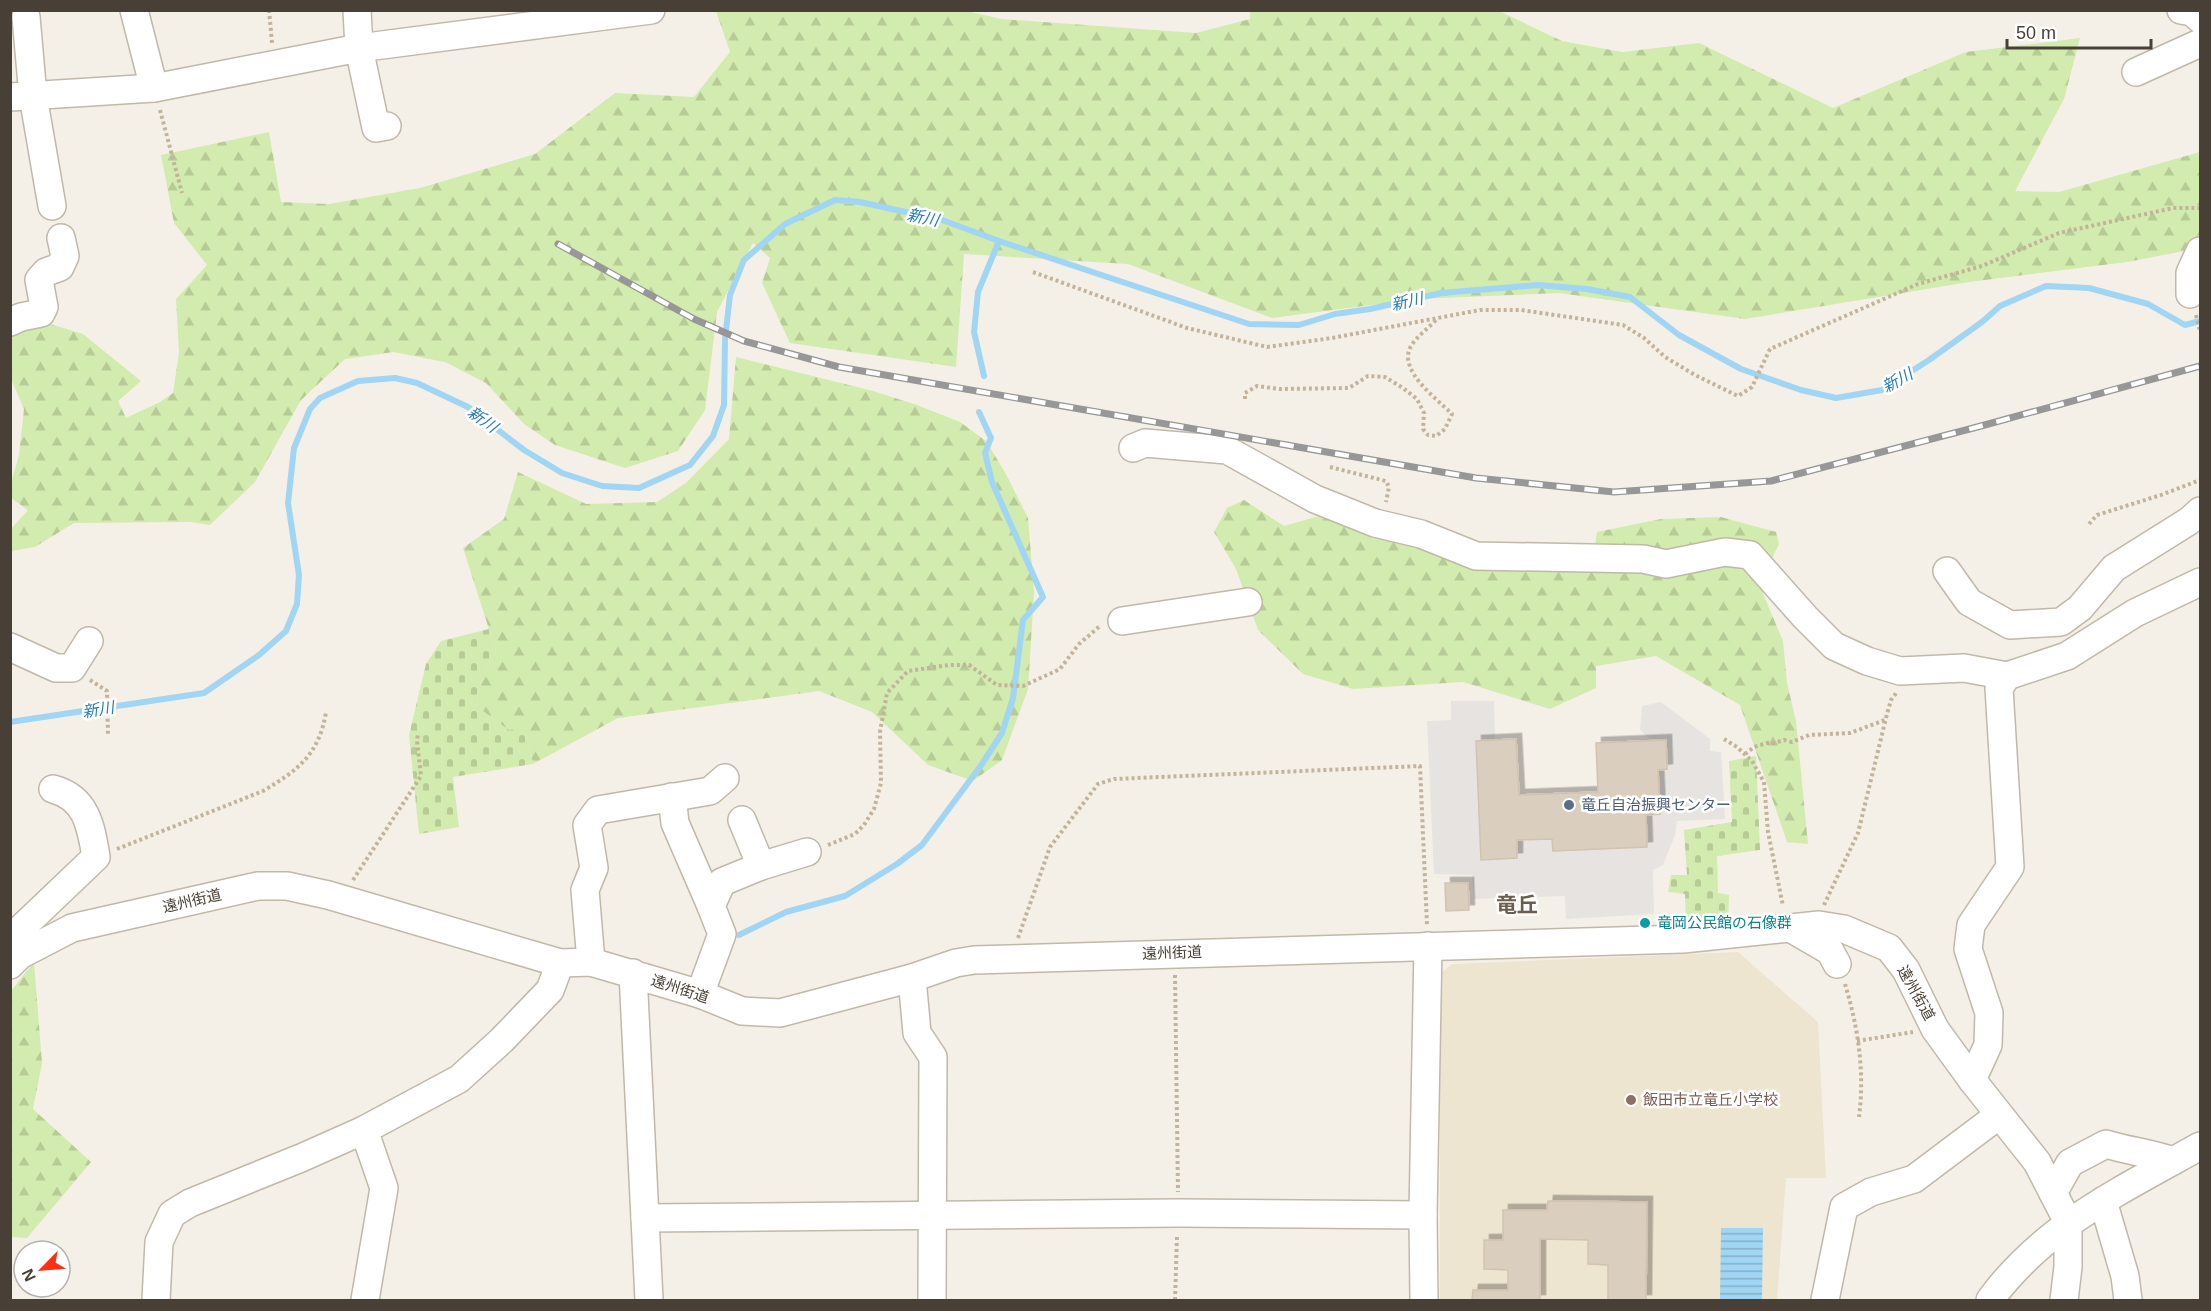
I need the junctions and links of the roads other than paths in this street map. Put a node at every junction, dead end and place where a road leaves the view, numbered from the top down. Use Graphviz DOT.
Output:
graph roads {
  1 [pos="134,10"];
  2 [pos="357,10"];
  3 [pos="651,10"];
  4 [pos="2181,10"];
  5 [pos="26,17"];
  6 [pos="2200,19"];
  7 [pos="2200,44"];
  8 [pos="359,48"];
  9 [pos="2136,72"];
  10 [pos="154,88"];
  11 [pos="22,97"];
  12 [pos="387,126"];
  13 [pos="52,206"];
  14 [pos="61,238"];
  15 [pos="2200,251"];
  16 [pos="2192,302"];
  17 [pos="10,322"];
  18 [pos="1133,448"];
  19 [pos="2200,511"];
  20 [pos="1947,571"];
  21 [pos="2200,582"];
  22 [pos="1248,602"];
  23 [pos="1122,621"];
  24 [pos="89,640"];
  25 [pos="10,647"];
  26 [pos="2007,676"];
  27 [pos="725,778"];
  28 [pos="53,789"];
  29 [pos="672,797"];
  30 [pos="742,820"];
  31 [pos="807,852"];
  32 [pos="761,866"];
  33 [pos="711,906"];
  34 [pos="1792,929"];
  35 [pos="10,939"];
  36 [pos="1428,946"];
  37 [pos="591,962"];
  38 [pos="560,963"];
  39 [pos="1837,964"];
  40 [pos="10,965"];
  41 [pos="633,973"];
  42 [pos="912,978"];
  43 [pos="699,994"];
  44 [pos="1972,1080"];
  45 [pos="1999,1115"];
  46 [pos="364,1130"];
  47 [pos="2200,1146"];
  48 [pos="2173,1161"];
  49 [pos="2053,1192"];
  50 [pos="2103,1201"];
  51 [pos="1423,1215"];
  52 [pos="932,1216"];
  53 [pos="645,1218"];
  54 [pos="2068,1222"];
  55 [pos="156,1300"];
  56 [pos="365,1300"];
  57 [pos="649,1300"];
  58 [pos="932,1300"];
  59 [pos="1424,1300"];
  60 [pos="1825,1300"];
  61 [pos="1990,1300"];
  62 [pos="2064,1300"];
  63 [pos="2128,1300"];
  1 -- 10 [label="street"];
  2 -- 8 [label="street"];
  3 -- 8 [label="street"];
  4 -- 6 [label="street"];
  5 -- 11 [label="street"];
  7 -- 9 [label="street"];
  8 -- 10 [label="street"];
  8 -- 12 [label="street"];
  10 -- 11 [label="street"];
  11 -- 13 [label="street"];
  14 -- 17 [label="street"];
  15 -- 16 [label="street"];
  18 -- 26 [label="street"];
  19 -- 20 [label="street"];
  21 -- 26 [label="street"];
  22 -- 23 [label="street"];
  24 -- 25 [label="street"];
  26 -- 44 [label="street"];
  27 -- 29 [label="street"];
  28 -- 35 [label="street"];
  29 -- 33 [label="street"];
  29 -- 37 [label="street"];
  30 -- 32 [label="street"];
  31 -- 32 [label="street"];
  32 -- 33 [label="street"];
  33 -- 43 [label="street"];
  34 -- 36 [label="street, 遠州街道"];
  34 -- 39 [label="street"];
  34 -- 44 [label="street, 遠州街道"];
  36 -- 42 [label="street, 遠州街道"];
  36 -- 51 [label="street"];
  37 -- 38 [label="street, 遠州街道"];
  37 -- 41 [label="street, 遠州街道"];
  38 -- 40 [label="street, 遠州街道"];
  38 -- 46 [label="street"];
  41 -- 43 [label="street, 遠州街道"];
  41 -- 53 [label="street"];
  42 -- 43 [label="street, 遠州街道"];
  42 -- 52 [label="street"];
  44 -- 45 [label="street, 遠州街道"];
  45 -- 49 [label="street, 遠州街道"];
  45 -- 60 [label="street"];
  46 -- 55 [label="street"];
  46 -- 56 [label="street"];
  47 -- 48 [label="street"];
  48 -- 49 [label="street"];
  48 -- 50 [label="street"];
  49 -- 54 [label="street, 遠州街道"];
  50 -- 54 [label="street"];
  50 -- 63 [label="street"];
  51 -- 52 [label="street"];
  51 -- 59 [label="street"];
  52 -- 53 [label="street"];
  52 -- 58 [label="street"];
  53 -- 57 [label="street"];
  54 -- 61 [label="street"];
  54 -- 62 [label="street"];
}
